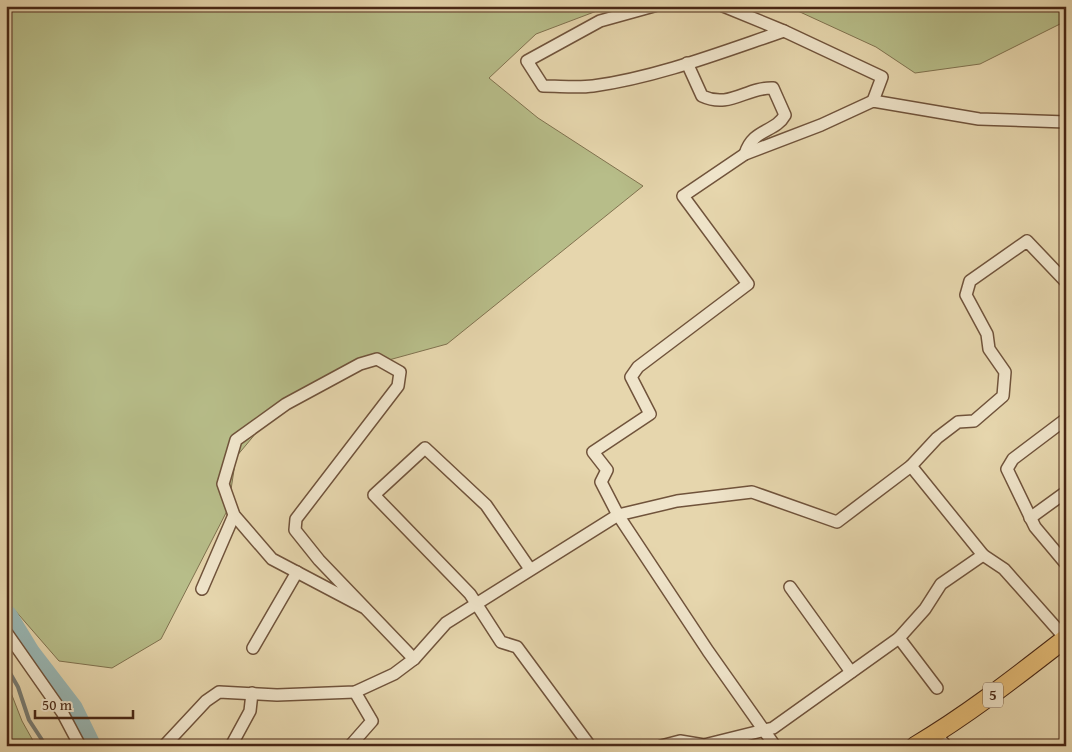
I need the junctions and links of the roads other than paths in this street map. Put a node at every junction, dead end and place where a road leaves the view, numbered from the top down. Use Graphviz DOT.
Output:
graph roads {
  1 [pos="654,6"];
  2 [pos="723,6"];
  3 [pos="784,31"];
  4 [pos="687,63"];
  5 [pos="873,101"];
  6 [pos="1066,122"];
  7 [pos="745,154"];
  8 [pos="1066,282"];
  9 [pos="1066,420"];
  10 [pos="911,466"];
  11 [pos="1066,492"];
  12 [pos="234,515"];
  13 [pos="618,515"];
  14 [pos="1030,518"];
  15 [pos="983,555"];
  16 [pos="1064,558"];
  17 [pos="530,568"];
  18 [pos="297,572"];
  19 [pos="790,587"];
  20 [pos="202,589"];
  21 [pos="477,603"];
  22 [pos="365,608"];
  23 [pos="6,632"];
  24 [pos="899,638"];
  25 [pos="1066,638"];
  26 [pos="253,648"];
  27 [pos="414,659"];
  28 [pos="851,672"];
  29 [pos="937,688"];
  30 [pos="355,692"];
  31 [pos="252,693"];
  32 [pos="763,730"];
  33 [pos="941,740"];
  34 [pos="80,746"];
  35 [pos="164,746"];
  36 [pos="231,746"];
  37 [pos="350,746"];
  38 [pos="590,746"];
  39 [pos="661,746"];
  40 [pos="775,746"];
  41 [pos="915,746"];
  1 -- 4 [label="street"];
  2 -- 3 [label="street"];
  3 -- 4 [label="street"];
  3 -- 5 [label="street"];
  4 -- 7 [label="street"];
  5 -- 6 [label="street"];
  5 -- 7 [label="street"];
  7 -- 13 [label="street"];
  8 -- 10 [label="street"];
  9 -- 14 [label="street"];
  10 -- 13 [label="street"];
  10 -- 15 [label="street"];
  11 -- 14 [label="street"];
  12 -- 18 [label="street"];
  12 -- 20 [label="street"];
  12 -- 22 [label="street"];
  13 -- 17 [label="street"];
  13 -- 32 [label="street"];
  14 -- 16 [label="street"];
  15 -- 24 [label="street"];
  15 -- 25 [label="street"];
  17 -- 21 [label="street"];
  17 -- 21 [label="street"];
  18 -- 22 [label="street"];
  18 -- 26 [label="street"];
  19 -- 28 [label="street"];
  21 -- 27 [label="street"];
  21 -- 38 [label="street"];
  22 -- 27 [label="street"];
  23 -- 34 [label="street"];
  24 -- 28 [label="street"];
  24 -- 29 [label="street"];
  25 -- 33 [label="main road, 5"];
  27 -- 30 [label="street"];
  28 -- 32 [label="street"];
  30 -- 31 [label="street"];
  30 -- 37 [label="street"];
  31 -- 35 [label="street"];
  31 -- 36 [label="street"];
  32 -- 39 [label="street"];
  32 -- 40 [label="street"];
  33 -- 41 [label="main road, 5"];
}
